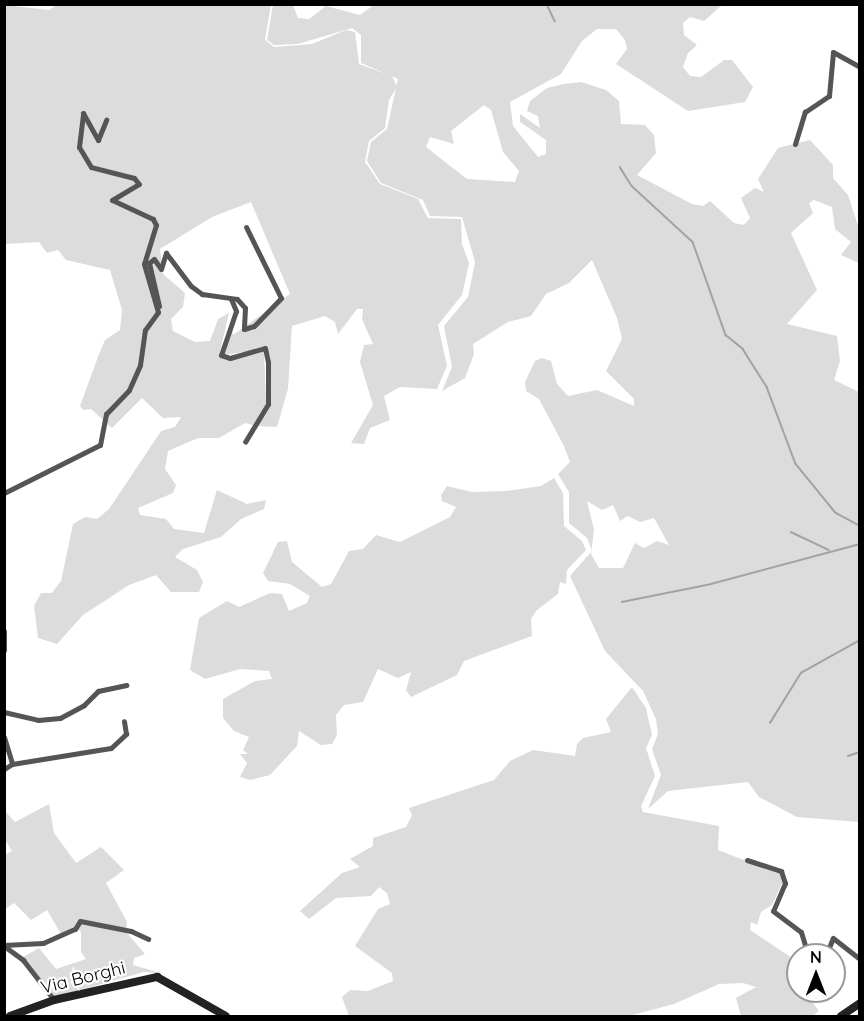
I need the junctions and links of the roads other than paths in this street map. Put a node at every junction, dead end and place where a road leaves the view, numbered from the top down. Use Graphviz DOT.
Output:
graph roads {
  1 [pos="860,67"];
  2 [pos="106,120"];
  3 [pos="795,144"];
  4 [pos="246,227"];
  5 [pos="231,299"];
  6 [pos="159,307"];
  7 [pos="244,442"];
  8 [pos="4,493"];
  9 [pos="4,631"];
  10 [pos="4,650"];
  11 [pos="126,685"];
  12 [pos="4,712"];
  13 [pos="124,721"];
  14 [pos="4,737"];
  15 [pos="12,764"];
  16 [pos="4,769"];
  17 [pos="747,860"];
  18 [pos="148,939"];
  19 [pos="804,943"];
  20 [pos="4,946"];
  21 [pos="846,948"];
  22 [pos="860,959"];
  23 [pos="54,1000"];
  24 [pos="860,1003"];
  25 [pos="10,1017"];
  26 [pos="226,1017"];
  27 [pos="841,1017"];
  1 -- 3 [label="street"];
  2 -- 6 [label="street"];
  4 -- 5 [label="street"];
  5 -- 6 [label="street"];
  5 -- 7 [label="street"];
  6 -- 8 [label="street"];
  9 -- 10 [label="street"];
  11 -- 12 [label="street"];
  13 -- 15 [label="street"];
  14 -- 15 [label="street"];
  15 -- 16 [label="street"];
  17 -- 19 [label="street"];
  18 -- 20 [label="street"];
  20 -- 23 [label="street"];
  21 -- 22 [label="street"];
  23 -- 25 [label="main road, Via Borghi"];
  23 -- 26 [label="main road, Via Borghi"];
  24 -- 27 [label="main road"];
}
